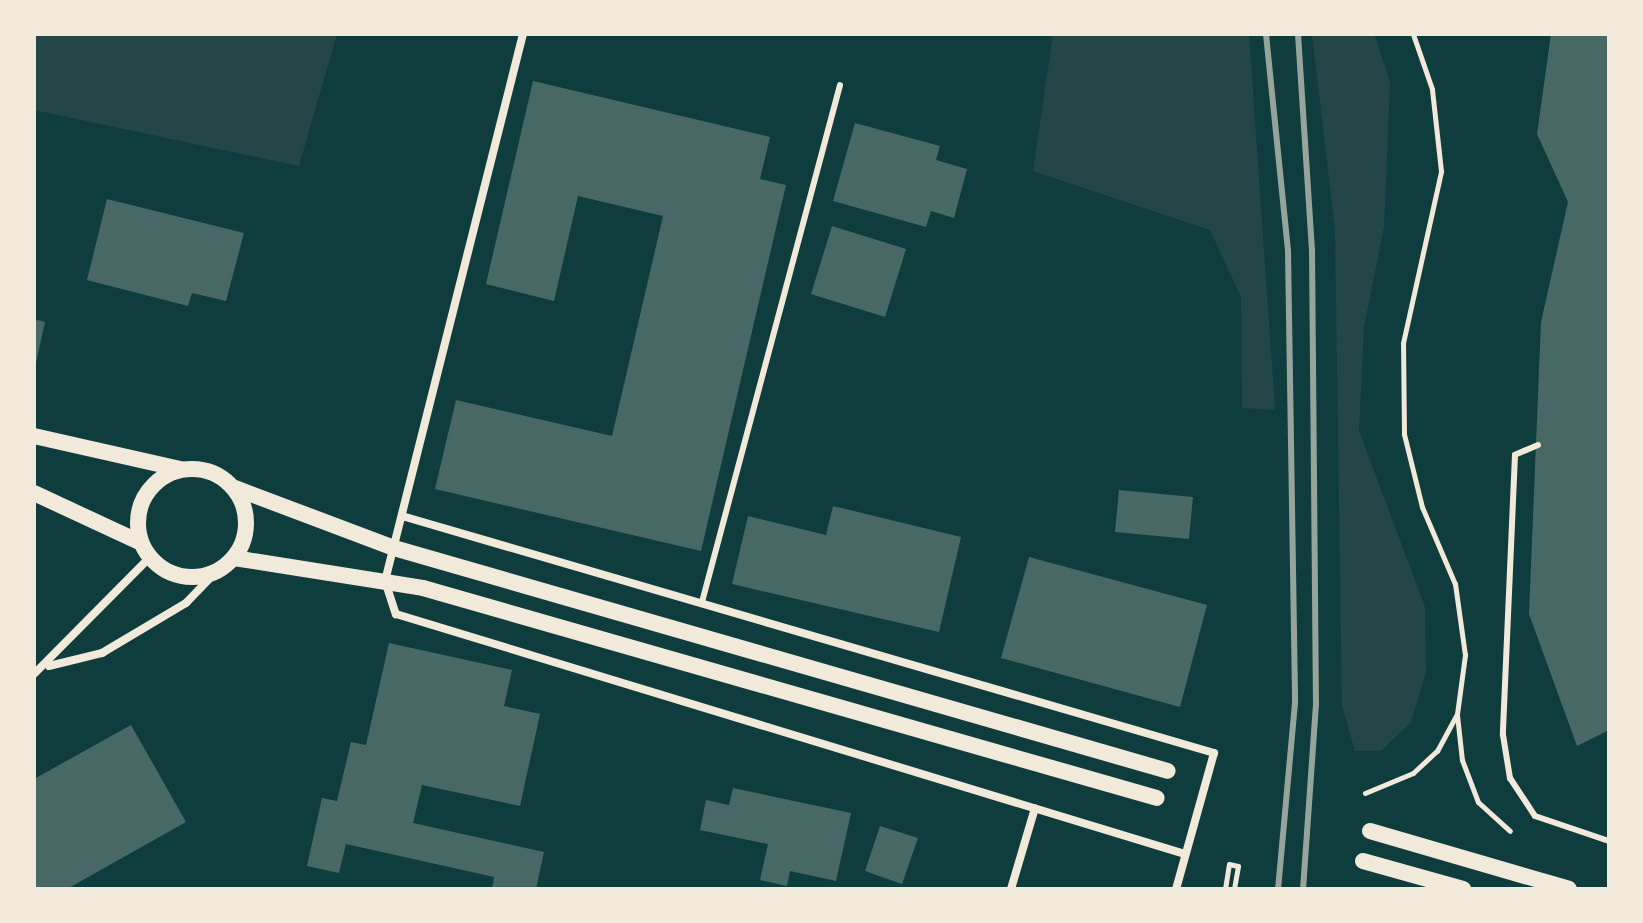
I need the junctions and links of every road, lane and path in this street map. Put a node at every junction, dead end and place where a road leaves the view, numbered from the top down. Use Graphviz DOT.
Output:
graph roads {
  1 [pos="523,34"];
  2 [pos="1413,34"];
  3 [pos="840,85"];
  4 [pos="34,436"];
  5 [pos="1538,445"];
  6 [pos="181,469"];
  7 [pos="235,488"];
  8 [pos="34,493"];
  9 [pos="402,516"];
  10 [pos="394,548"];
  11 [pos="145,550"];
  12 [pos="234,558"];
  13 [pos="215,573"];
  14 [pos="385,581"];
  15 [pos="702,602"];
  16 [pos="49,666"];
  17 [pos="34,674"];
  18 [pos="1168,771"];
  19 [pos="1365,793"];
  20 [pos="1157,798"];
  21 [pos="1035,808"];
  22 [pos="1370,831"];
  23 [pos="1609,841"];
  24 [pos="1185,854"];
  25 [pos="1363,861"];
  26 [pos="1011,889"];
  27 [pos="1176,889"];
  28 [pos="1225,889"];
  29 [pos="1234,889"];
  30 [pos="1463,889"];
  31 [pos="1569,889"];
  1 -- 9 [label="street"];
  2 -- 19 [label="path"];
  3 -- 15 [label="lane"];
  4 -- 6 [label="main road"];
  5 -- 23 [label="lane"];
  6 -- 7 [label="main road"];
  6 -- 11 [label="main road"];
  7 -- 10 [label="main road"];
  7 -- 12 [label="main road"];
  8 -- 11 [label="main road"];
  9 -- 10 [label="street"];
  9 -- 15 [label="street"];
  10 -- 14 [label="street"];
  10 -- 18 [label="main road"];
  11 -- 13 [label="main road"];
  11 -- 16 [label="street"];
  12 -- 13 [label="main road"];
  12 -- 14 [label="main road"];
  13 -- 16 [label="street"];
  14 -- 20 [label="main road"];
  14 -- 21 [label="street"];
  15 -- 24 [label="street"];
  16 -- 17 [label="street"];
  21 -- 24 [label="street"];
  21 -- 26 [label="street"];
  22 -- 31 [label="main road"];
  24 -- 27 [label="street"];
  25 -- 30 [label="main road"];
  28 -- 29 [label="path"];
}
